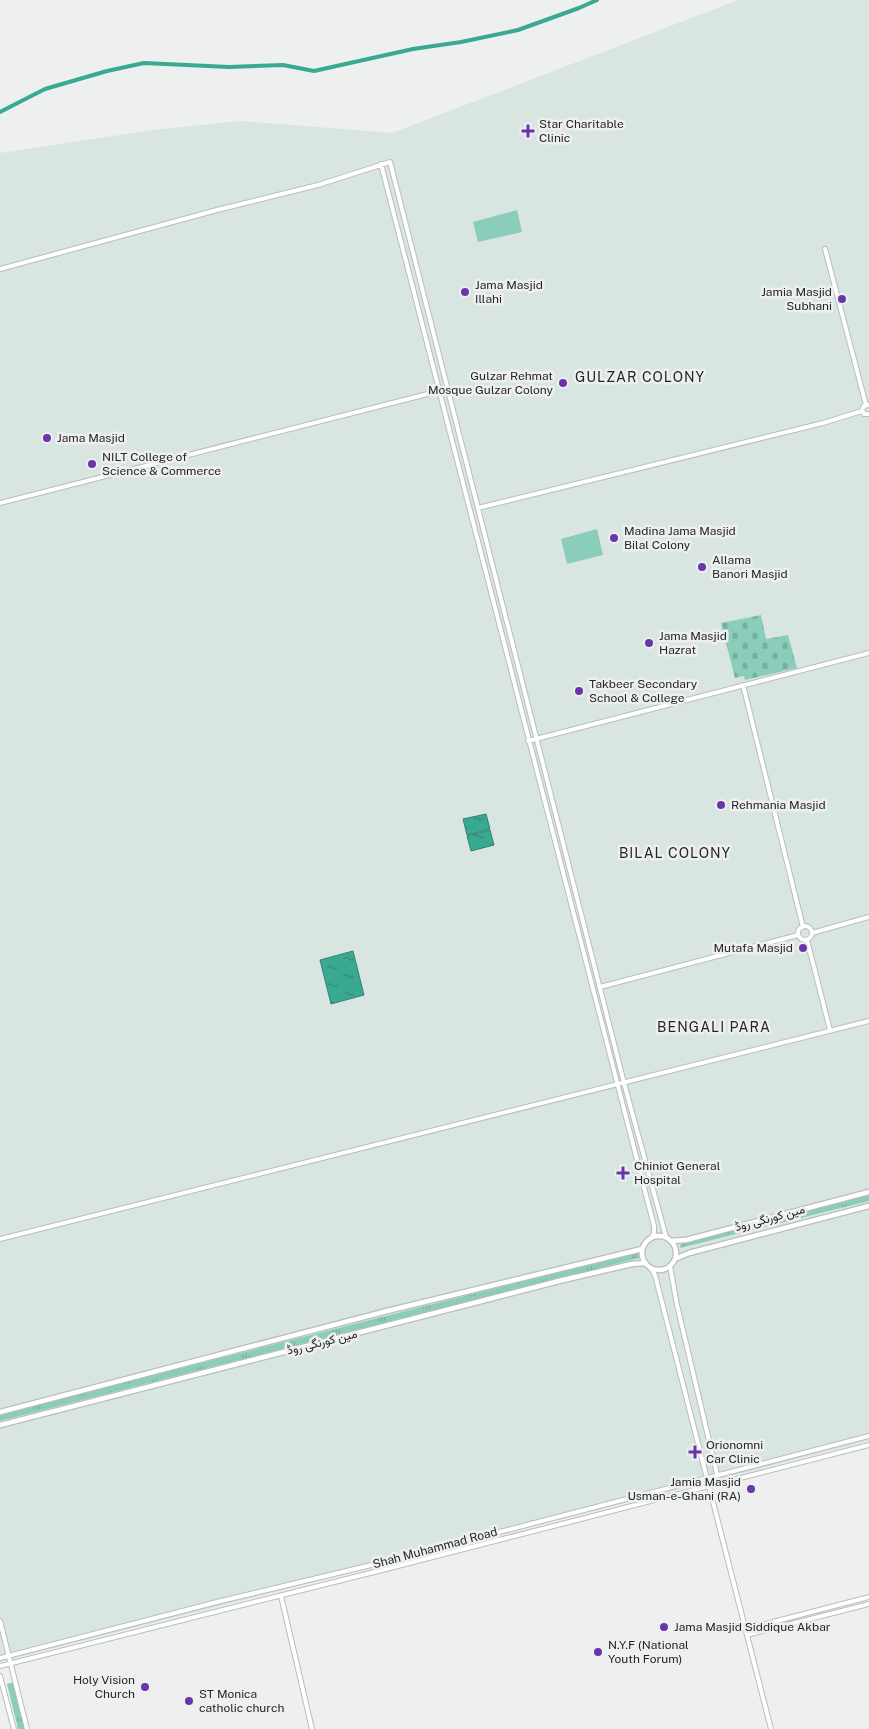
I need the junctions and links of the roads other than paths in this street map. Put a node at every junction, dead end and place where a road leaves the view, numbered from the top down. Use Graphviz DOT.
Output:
graph roads {
  1 [pos="381,164"];
  2 [pos="825,249"];
  3 [pos="0,269"];
  4 [pos="447,389"];
  5 [pos="438,391"];
  6 [pos="868,405"];
  7 [pos="862,412"];
  8 [pos="869,415"];
  9 [pos="0,504"];
  10 [pos="481,507"];
  11 [pos="869,653"];
  12 [pos="743,685"];
  13 [pos="536,738"];
  14 [pos="528,740"];
  15 [pos="869,918"];
  16 [pos="803,926"];
  17 [pos="812,933"];
  18 [pos="798,935"];
  19 [pos="807,940"];
  20 [pos="600,987"];
  21 [pos="869,1021"];
  22 [pos="830,1030"];
  23 [pos="624,1083"];
  24 [pos="617,1085"];
  25 [pos="869,1192"];
  26 [pos="869,1206"];
  27 [pos="652,1237"];
  28 [pos="666,1237"];
  29 [pos="0,1239"];
  30 [pos="671,1241"];
  31 [pos="642,1249"];
  32 [pos="675,1259"];
  33 [pos="645,1263"];
  34 [pos="670,1266"];
  35 [pos="651,1268"];
  36 [pos="0,1412"];
  37 [pos="0,1425"];
  38 [pos="869,1436"];
  39 [pos="869,1445"];
  40 [pos="717,1474"];
  41 [pos="707,1477"];
  42 [pos="709,1485"];
  43 [pos="281,1596"];
  44 [pos="869,1597"];
  45 [pos="225,1600"];
  46 [pos="869,1604"];
  47 [pos="227,1609"];
  48 [pos="0,1621"];
  49 [pos="746,1629"];
  50 [pos="747,1635"];
  51 [pos="24,1651"];
  52 [pos="8,1656"];
  53 [pos="0,1658"];
  54 [pos="26,1660"];
  55 [pos="10,1664"];
  56 [pos="0,1666"];
  57 [pos="0,1676"];
  58 [pos="14,1729"];
  59 [pos="27,1729"];
  60 [pos="312,1729"];
  61 [pos="771,1729"];
  1 -- 3 [label="street"];
  1 -- 4 [label="street"];
  1 -- 5 [label="street"];
  2 -- 6 [label="street"];
  4 -- 5 [label="street"];
  4 -- 10 [label="street"];
  5 -- 9 [label="street"];
  5 -- 14 [label="street"];
  6 -- 7 [label="street"];
  7 -- 8 [label="street"];
  7 -- 10 [label="street"];
  10 -- 13 [label="street"];
  11 -- 12 [label="street"];
  12 -- 13 [label="street"];
  12 -- 16 [label="street"];
  13 -- 14 [label="street"];
  13 -- 20 [label="street"];
  14 -- 24 [label="street"];
  15 -- 17 [label="street"];
  16 -- 17 [label="street"];
  16 -- 18 [label="street"];
  17 -- 19 [label="street"];
  18 -- 19 [label="street"];
  18 -- 20 [label="street"];
  19 -- 22 [label="street"];
  20 -- 23 [label="street"];
  21 -- 22 [label="street"];
  22 -- 23 [label="street"];
  23 -- 24 [label="street"];
  23 -- 28 [label="street"];
  24 -- 27 [label="street"];
  24 -- 29 [label="street"];
  25 -- 30 [label="main road, مین کورنگی روڈ"];
  26 -- 32 [label="main road, مین کورنگی روڈ"];
  27 -- 28 [label="main road"];
  27 -- 31 [label="main road"];
  28 -- 30 [label="main road"];
  30 -- 32 [label="main road"];
  31 -- 33 [label="main road"];
  31 -- 36 [label="main road, مین کورنگی روڈ"];
  32 -- 34 [label="main road"];
  33 -- 35 [label="main road"];
  33 -- 37 [label="main road, مین کورنگی روڈ"];
  34 -- 35 [label="main road"];
  34 -- 40 [label="street"];
  35 -- 41 [label="street"];
  38 -- 40 [label="street, Shah Muhammad Road"];
  39 -- 42 [label="street, Shah Muhammad Road"];
  40 -- 41 [label="street, Shah Muhammad Road"];
  40 -- 42 [label="street"];
  41 -- 42 [label="street"];
  41 -- 45 [label="street, Shah Muhammad Road"];
  42 -- 43 [label="street, Shah Muhammad Road"];
  42 -- 49 [label="street"];
  43 -- 47 [label="street, Shah Muhammad Road"];
  43 -- 60 [label="street"];
  44 -- 49 [label="street"];
  45 -- 47 [label="street"];
  45 -- 51 [label="street, Shah Muhammad Road"];
  46 -- 50 [label="street"];
  47 -- 54 [label="street, Shah Muhammad Road"];
  48 -- 52 [label="street"];
  49 -- 50 [label="street"];
  50 -- 61 [label="street"];
  51 -- 52 [label="street, Shah Muhammad Road"];
  51 -- 54 [label="street"];
  52 -- 53 [label="street, Shah Muhammad Road"];
  52 -- 55 [label="street"];
  54 -- 55 [label="street, Shah Muhammad Road"];
  55 -- 56 [label="street, Shah Muhammad Road"];
  55 -- 59 [label="street"];
  57 -- 58 [label="street"];
}
